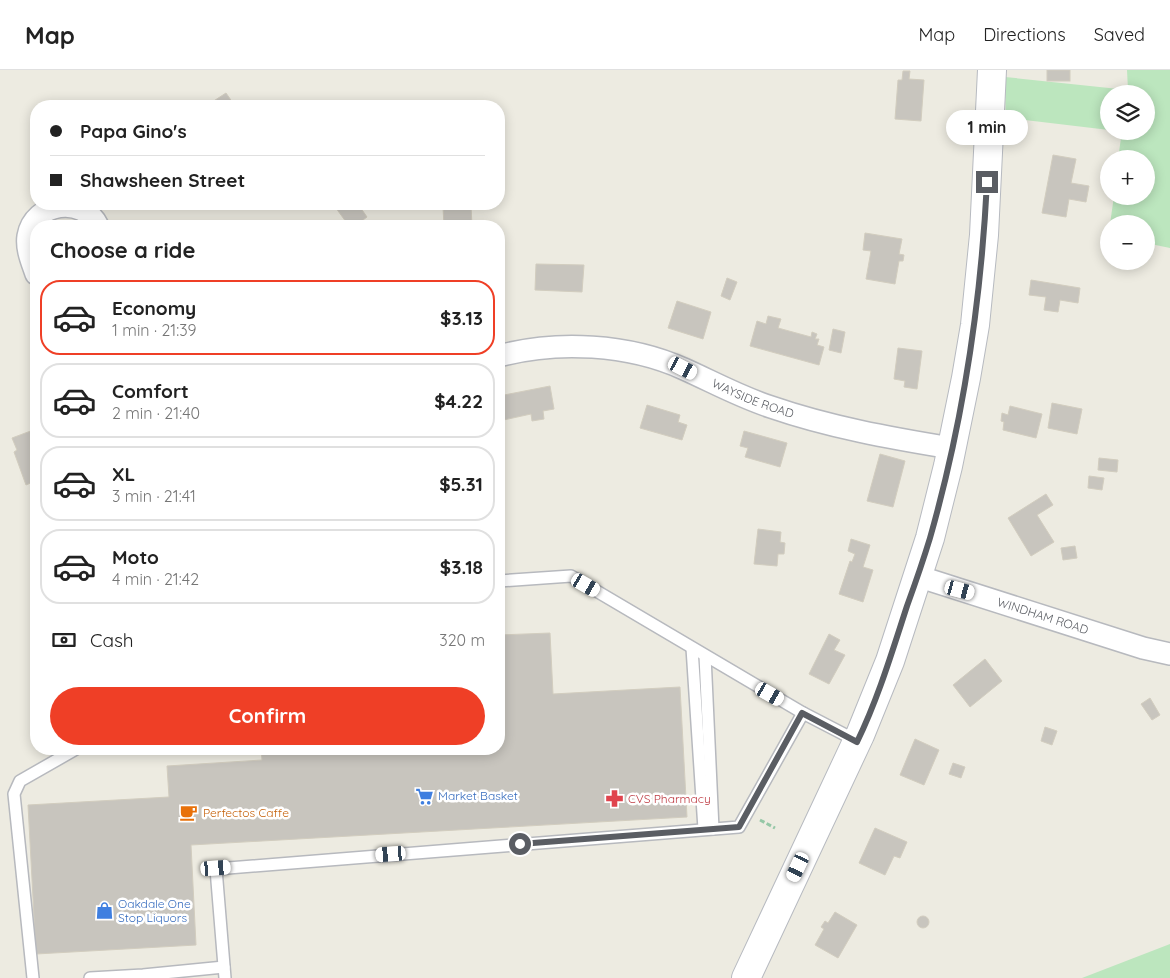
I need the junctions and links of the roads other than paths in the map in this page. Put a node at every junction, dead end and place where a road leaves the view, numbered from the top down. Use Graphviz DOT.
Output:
graph roads {
  1 [pos="992,70"];
  2 [pos="48,210"];
  3 [pos="81,210"];
  4 [pos="36,220"];
  5 [pos="94,220"];
  6 [pos="30,230"];
  7 [pos="30,255"];
  8 [pos="505,355"];
  9 [pos="951,448"];
  10 [pos="917,576"];
  11 [pos="505,581"];
  12 [pos="692,648"];
  13 [pos="1170,654"];
  14 [pos="705,656"];
  15 [pos="802,713"];
  16 [pos="857,742"];
  17 [pos="66,755"];
  18 [pos="708,829"];
  19 [pos="224,973"];
  20 [pos="143,977"];
  21 [pos="33,978"];
  22 [pos="90,978"];
  23 [pos="215,978"];
  24 [pos="742,978"];
  1 -- 9 [label="main road"];
  2 -- 4 [label="street"];
  3 -- 5 [label="street"];
  6 -- 7 [label="street"];
  8 -- 9 [label="street, WAYSIDE ROAD"];
  9 -- 10 [label="main road"];
  10 -- 13 [label="street, WINDHAM ROAD"];
  10 -- 16 [label="main road"];
  11 -- 12 [label="lane"];
  12 -- 14 [label="lane"];
  12 -- 18 [label="lane"];
  14 -- 15 [label="lane"];
  14 -- 18 [label="lane"];
  15 -- 16 [label="lane"];
  15 -- 18 [label="lane"];
  16 -- 24 [label="main road"];
  17 -- 21 [label="lane"];
  18 -- 19 [label="lane"];
  19 -- 20 [label="lane"];
  19 -- 23 [label="lane"];
  20 -- 22 [label="lane"];
}
